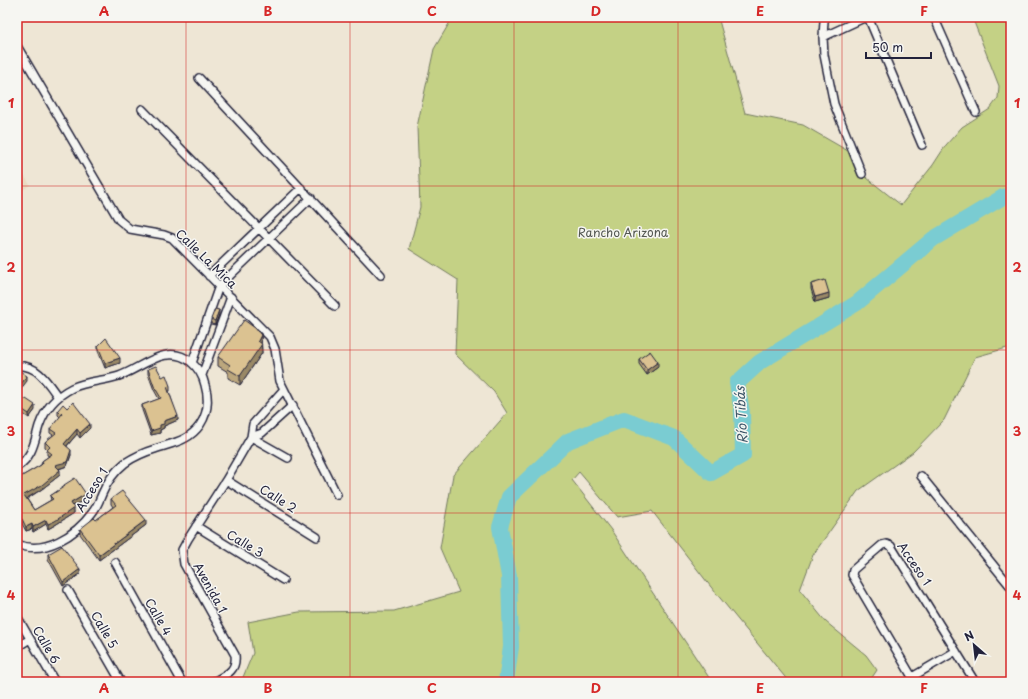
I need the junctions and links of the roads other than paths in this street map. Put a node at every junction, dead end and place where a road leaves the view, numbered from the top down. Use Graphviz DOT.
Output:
graph roads {
  1 [pos="826,17"];
  2 [pos="867,17"];
  3 [pos="934,17"];
  4 [pos="822,37"];
  5 [pos="17,46"];
  6 [pos="199,78"];
  7 [pos="142,109"];
  8 [pos="976,112"];
  9 [pos="922,146"];
  10 [pos="862,174"];
  11 [pos="301,188"];
  12 [pos="311,198"];
  13 [pos="259,228"];
  14 [pos="268,237"];
  15 [pos="381,275"];
  16 [pos="209,276"];
  17 [pos="219,286"];
  18 [pos="231,297"];
  19 [pos="335,306"];
  20 [pos="192,363"];
  21 [pos="17,366"];
  22 [pos="202,375"];
  23 [pos="284,389"];
  24 [pos="58,397"];
  25 [pos="293,405"];
  26 [pos="251,437"];
  27 [pos="288,458"];
  28 [pos="17,467"];
  29 [pos="921,476"];
  30 [pos="226,480"];
  31 [pos="337,495"];
  32 [pos="196,526"];
  33 [pos="317,537"];
  34 [pos="17,544"];
  35 [pos="115,562"];
  36 [pos="283,580"];
  37 [pos="1011,587"];
  38 [pos="68,590"];
  39 [pos="18,618"];
  40 [pos="30,639"];
  41 [pos="17,647"];
  42 [pos="956,651"];
  43 [pos="913,679"];
  44 [pos="54,682"];
  45 [pos="121,682"];
  46 [pos="182,682"];
  47 [pos="214,682"];
  48 [pos="975,682"];
  1 -- 4 [label="street"];
  2 -- 4 [label="street"];
  2 -- 9 [label="street"];
  3 -- 8 [label="street"];
  4 -- 10 [label="street"];
  5 -- 16 [label="street, Calle La Mica"];
  6 -- 11 [label="street"];
  7 -- 13 [label="street"];
  11 -- 12 [label="street"];
  11 -- 13 [label="street"];
  12 -- 14 [label="street"];
  12 -- 15 [label="street"];
  13 -- 14 [label="street"];
  13 -- 16 [label="street"];
  14 -- 17 [label="street"];
  14 -- 19 [label="street"];
  16 -- 17 [label="street, Calle La Mica"];
  17 -- 18 [label="street, Calle La Mica"];
  17 -- 20 [label="street"];
  18 -- 22 [label="street"];
  18 -- 23 [label="street, Calle La Mica"];
  20 -- 22 [label="street, Acceso 1"];
  20 -- 24 [label="street, Acceso 1"];
  21 -- 24 [label="street"];
  22 -- 34 [label="street, Acceso 1"];
  23 -- 25 [label="street, Calle La Mica"];
  23 -- 26 [label="street, Avenida 1"];
  24 -- 28 [label="street, Acceso 1"];
  25 -- 26 [label="street"];
  25 -- 31 [label="street, Calle La Mica"];
  26 -- 27 [label="street"];
  26 -- 30 [label="street, Avenida 1"];
  29 -- 37 [label="street"];
  30 -- 32 [label="street, Avenida 1"];
  30 -- 33 [label="street, Calle 2"];
  32 -- 36 [label="street, Calle 3"];
  32 -- 47 [label="street, Avenida 1"];
  35 -- 46 [label="street, Calle 4"];
  38 -- 45 [label="street, Calle 5"];
  39 -- 40 [label="street, Calle 6"];
  40 -- 41 [label="street"];
  40 -- 44 [label="street, Calle 6"];
  42 -- 43 [label="street"];
  42 -- 43 [label="street, Acceso 1"];
  42 -- 48 [label="street, Acceso 1"];
}
